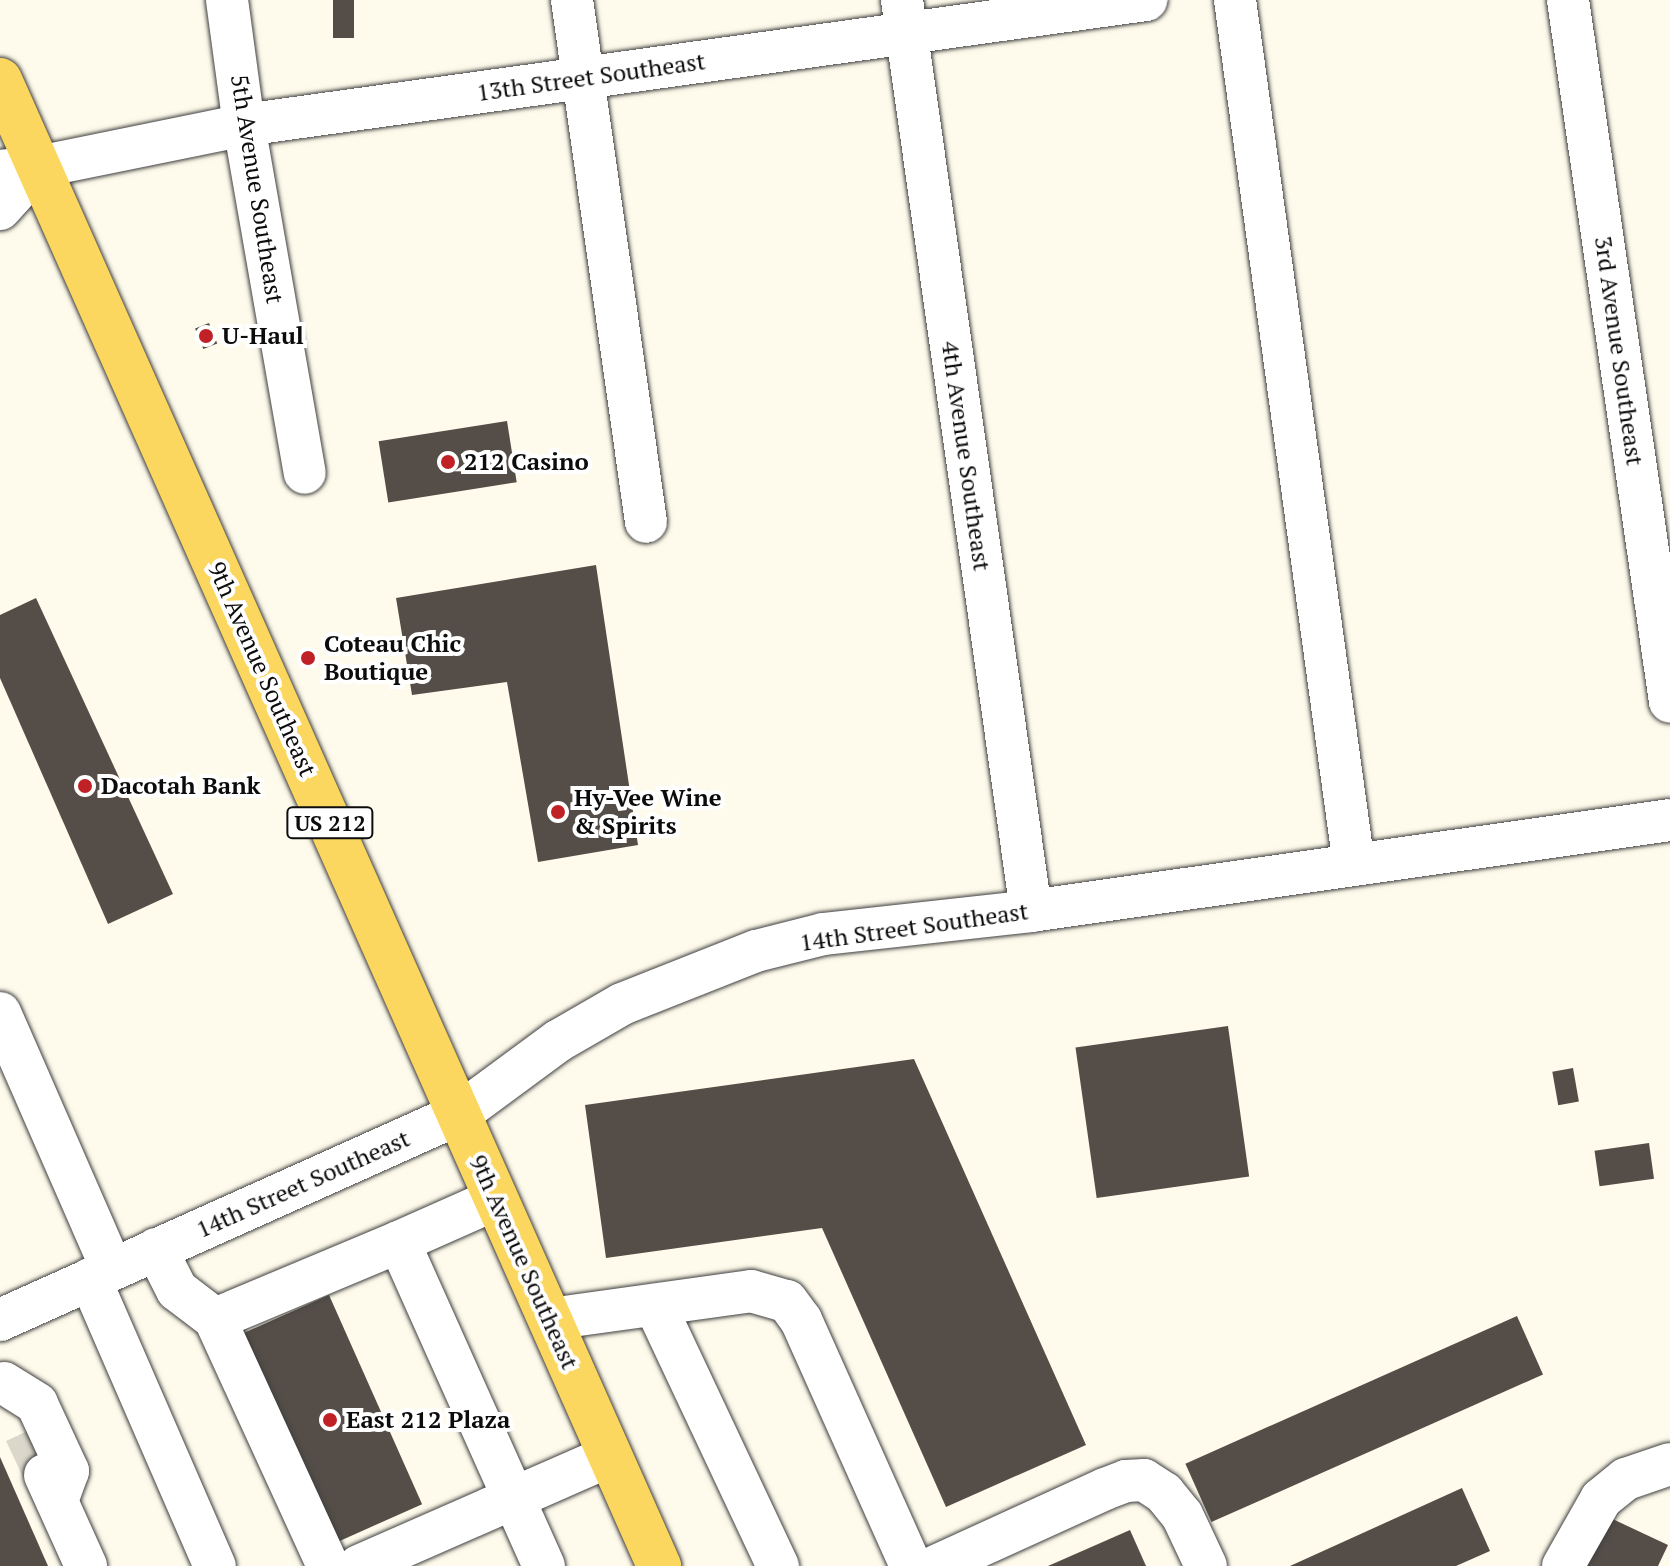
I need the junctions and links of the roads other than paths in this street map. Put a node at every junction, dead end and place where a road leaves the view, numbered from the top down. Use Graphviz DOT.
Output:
graph roads {
  1 [pos="227,0"];
  2 [pos="572,0"];
  3 [pos="1146,0"];
  4 [pos="1235,0"];
  5 [pos="1568,0"];
  6 [pos="904,17"];
  7 [pos="583,78"];
  8 [pos="0,80"];
  9 [pos="244,125"];
  10 [pos="19,169"];
  11 [pos="0,209"];
  12 [pos="305,473"];
  13 [pos="646,522"];
  14 [pos="1670,702"];
  15 [pos="1670,820"];
  16 [pos="1354,865"];
  17 [pos="1031,911"];
  18 [pos="0,1013"];
  19 [pos="459,1114"];
  20 [pos="496,1199"];
  21 [pos="399,1242"];
  22 [pos="156,1249"];
  23 [pos="101,1274"];
  24 [pos="655,1305"];
  25 [pos="215,1319"];
  26 [pos="550,1319"];
  27 [pos="0,1320"];
  28 [pos="2,1379"];
  29 [pos="25,1432"];
  30 [pos="610,1456"];
  31 [pos="1670,1464"];
  32 [pos="514,1499"];
  33 [pos="86,1566"];
  34 [pos="215,1566"];
  35 [pos="328,1566"];
  36 [pos="359,1566"];
  37 [pos="544,1566"];
  38 [pos="659,1566"];
  39 [pos="778,1566"];
  40 [pos="911,1566"];
  41 [pos="936,1566"];
  42 [pos="1206,1566"];
  43 [pos="1563,1566"];
  1 -- 9 [label="street, 5th Avenue Southeast"];
  2 -- 7 [label="street"];
  3 -- 6 [label="street, 13th Street Southeast"];
  4 -- 16 [label="street"];
  5 -- 14 [label="street, 3rd Avenue Southeast"];
  6 -- 7 [label="street, 13th Street Southeast"];
  6 -- 17 [label="street, 4th Avenue Southeast"];
  7 -- 9 [label="street, 13th Street Southeast"];
  7 -- 13 [label="street"];
  8 -- 10 [label="main road, 9th Avenue Southeast / US 212"];
  9 -- 10 [label="street, 13th Street Southeast"];
  9 -- 12 [label="street, 5th Avenue Southeast"];
  10 -- 11 [label="street"];
  10 -- 19 [label="main road, 9th Avenue Southeast / US 212"];
  15 -- 16 [label="street, 14th Street Southeast"];
  16 -- 17 [label="street, 14th Street Southeast"];
  17 -- 19 [label="street, 14th Street Southeast"];
  18 -- 23 [label="street"];
  19 -- 20 [label="main road, 9th Avenue Southeast / US 212"];
  19 -- 22 [label="street, 14th Street Southeast"];
  20 -- 21 [label="street"];
  20 -- 26 [label="main road, 9th Avenue Southeast / US 212"];
  21 -- 25 [label="street"];
  21 -- 32 [label="street"];
  22 -- 23 [label="street, 14th Street Southeast"];
  22 -- 25 [label="street"];
  23 -- 27 [label="street, 14th Street Southeast"];
  23 -- 34 [label="street"];
  24 -- 26 [label="street"];
  24 -- 39 [label="street"];
  24 -- 40 [label="street"];
  25 -- 35 [label="street"];
  26 -- 30 [label="main road, 9th Avenue Southeast / US 212"];
  28 -- 29 [label="street"];
  28 -- 33 [label="street"];
  30 -- 32 [label="street"];
  30 -- 38 [label="main road, 9th Avenue Southeast / US 212"];
  31 -- 43 [label="street"];
  32 -- 36 [label="street"];
  32 -- 37 [label="street"];
  41 -- 42 [label="street"];
}
